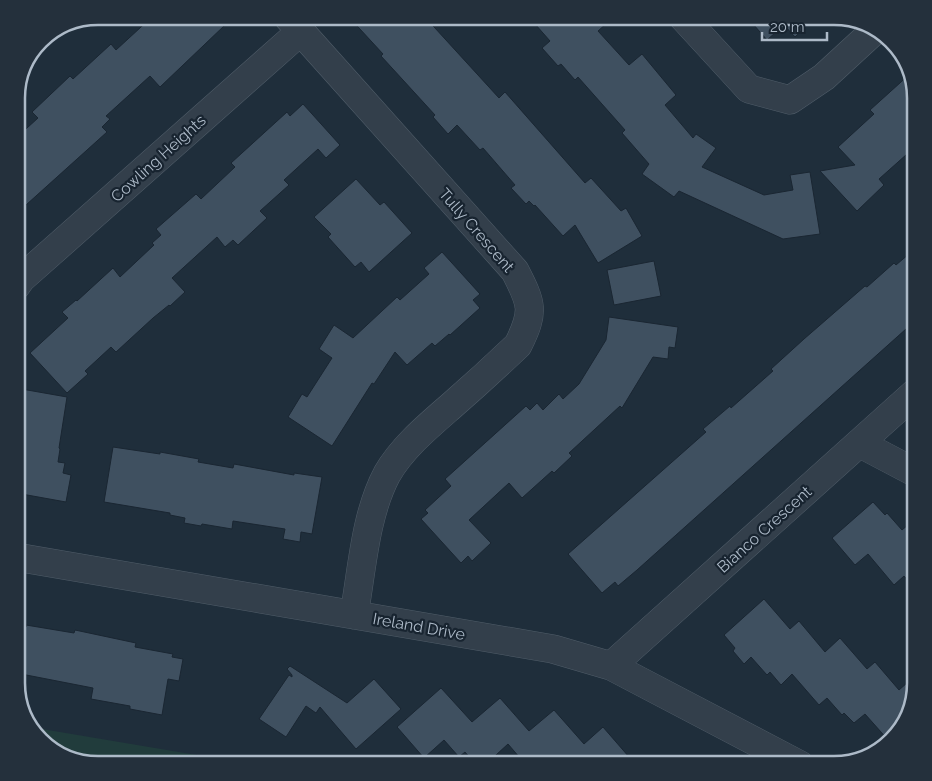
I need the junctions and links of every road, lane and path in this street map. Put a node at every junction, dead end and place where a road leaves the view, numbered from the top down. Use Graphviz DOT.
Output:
graph roads {
  1 [pos="293,25"];
  2 [pos="295,25"];
  3 [pos="690,25"];
  4 [pos="870,35"];
  5 [pos="25,275"];
  6 [pos="907,400"];
  7 [pos="859,443"];
  8 [pos="907,468"];
  9 [pos="25,559"];
  10 [pos="354,616"];
  11 [pos="611,666"];
  12 [pos="783,756"];
  1 -- 5 [label="street, Cowling Heights"];
  2 -- 10 [label="street, Tully Crescent"];
  3 -- 4 [label="street"];
  6 -- 7 [label="street, Bianco Crescent"];
  7 -- 8 [label="street"];
  7 -- 11 [label="street, Bianco Crescent"];
  9 -- 10 [label="street, Ireland Drive"];
  10 -- 11 [label="street, Ireland Drive"];
  11 -- 12 [label="street, Ireland Drive"];
}
